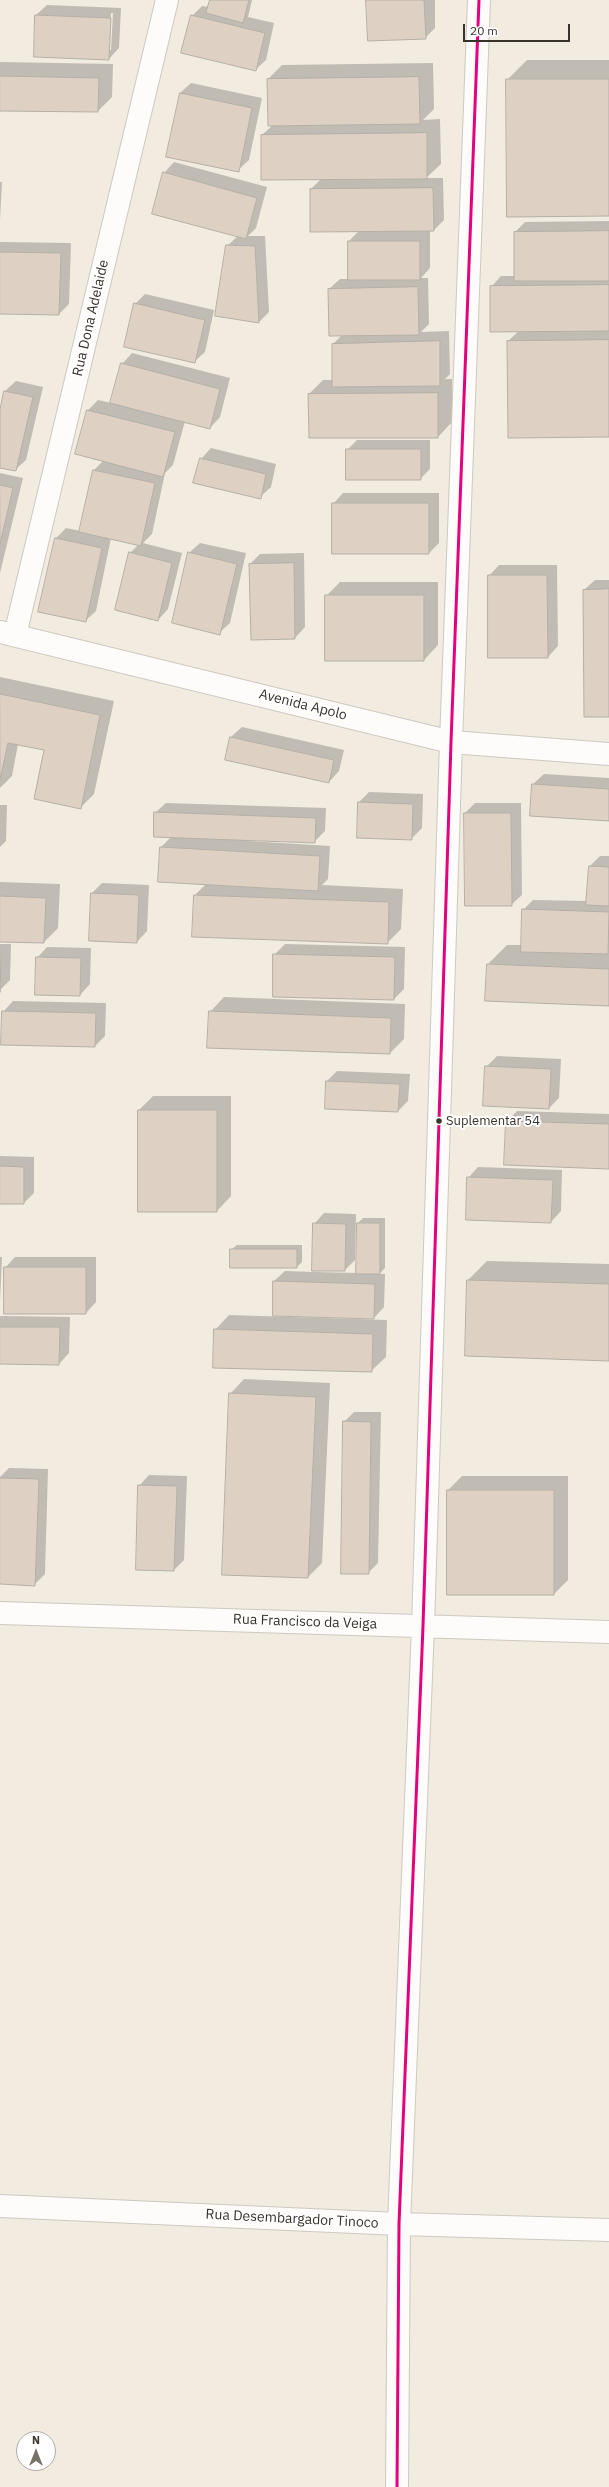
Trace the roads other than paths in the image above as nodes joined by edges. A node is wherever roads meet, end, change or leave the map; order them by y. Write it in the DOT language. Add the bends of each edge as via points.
graph roads {
  1 [pos="167,0"];
  2 [pos="479,0"];
  3 [pos="8,634"];
  4 [pos="451,742"];
  5 [pos="609,754"];
  6 [pos="0,1613"];
  7 [pos="423,1626"];
  8 [pos="609,1632"];
  9 [pos="0,2206"];
  10 [pos="399,2224"];
  11 [pos="609,2230"];
  12 [pos="397,2487"];
  1 -- 3 [label="street, Rua Dona Adelaide"];
  2 -- 4 [label="street"];
  3 -- 4 [label="street, Avenida Apolo"];
  4 -- 5 [label="street, Avenida Apolo"];
  4 -- 7 [label="street"];
  6 -- 7 [label="street, Rua Francisco da Veiga"];
  7 -- 8 [label="street, Rua Francisco da Veiga"];
  7 -- 10 [label="street"];
  9 -- 10 [label="street, Rua Desembargador Tinoco"];
  10 -- 11 [label="street, Rua Desembargador Tinoco"];
  10 -- 12 [label="street"];
}
